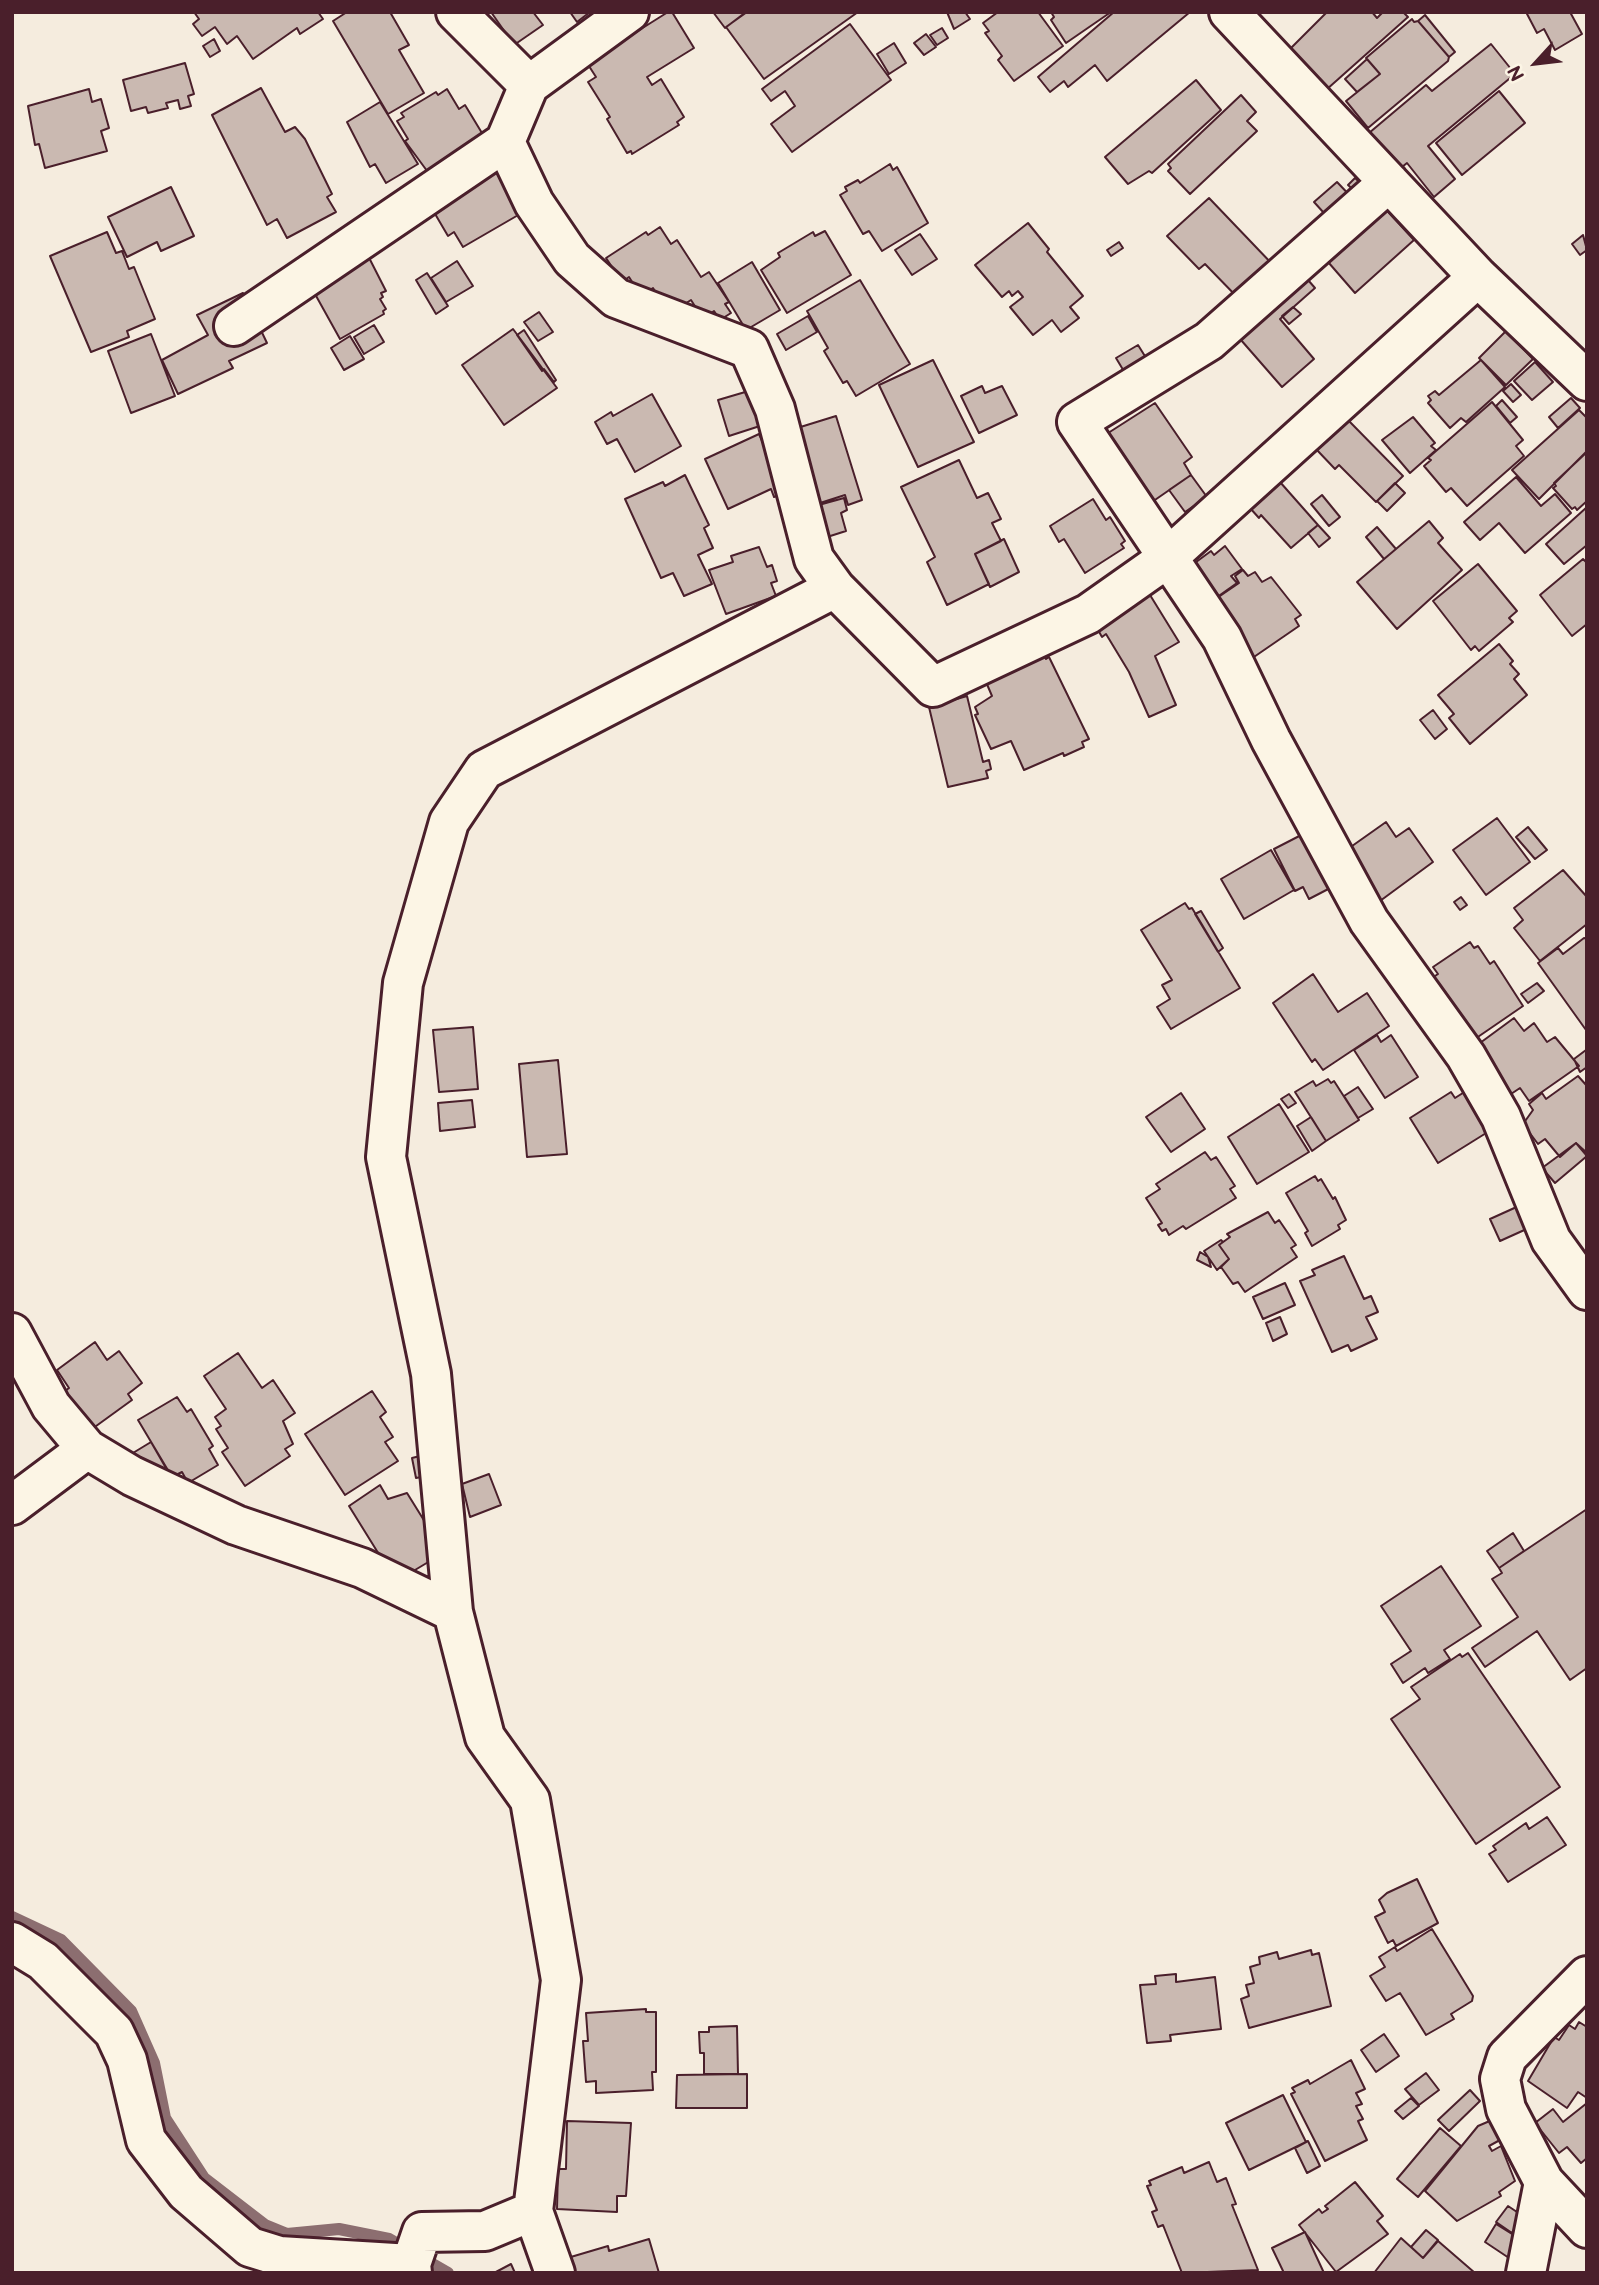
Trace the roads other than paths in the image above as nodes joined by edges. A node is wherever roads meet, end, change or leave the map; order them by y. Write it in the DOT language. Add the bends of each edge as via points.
graph roads {
  1 [pos="456,12"];
  2 [pos="629,12"];
  3 [pos="1229,12"];
  4 [pos="529,85"];
  5 [pos="505,142"];
  6 [pos="1389,182"];
  7 [pos="1478,277"];
  8 [pos="234,326"];
  9 [pos="1587,381"];
  10 [pos="1166,559"];
  11 [pos="835,588"];
  12 [pos="1587,1290"];
  13 [pos="12,1333"];
  14 [pos="87,1450"];
  15 [pos="12,1505"];
  16 [pos="453,1612"];
  17 [pos="12,1942"];
  18 [pos="1587,1976"];
  19 [pos="1544,2182"];
  20 [pos="533,2211"];
  21 [pos="1587,2228"];
  22 [pos="414,2260"];
  23 [pos="555,2273"];
  24 [pos="1526,2273"];
  1 -- 4 [label="street"];
  2 -- 4 [label="street"];
  3 -- 6 [label="street"];
  4 -- 5 [label="street"];
  5 -- 8 [label="street"];
  5 -- 11 [label="street" via="534,203 572,259 616,298 749,349 775,410 814,559"];
  6 -- 7 [label="street"];
  6 -- 10 [label="street" via="1209,341 1077,422"];
  7 -- 9 [label="street"];
  7 -- 10 [label="street"];
  10 -- 11 [label="street" via="1088,614 933,687"];
  10 -- 12 [label="street" via="1222,638 1271,740 1369,921 1466,1056 1501,1117 1551,1240"];
  11 -- 16 [label="street" via="484,770 449,822 402,984 386,1157 431,1374"];
  13 -- 14 [label="street" via="51,1406"];
  14 -- 15 [label="street"];
  14 -- 16 [label="street" via="236,1525 362,1568"];
  16 -- 20 [label="street" via="485,1737 530,1800 561,1980"];
  17 -- 22 [label="street" via="43,1961 114,2032 127,2060 146,2140 186,2192 250,2248 279,2256"];
  18 -- 19 [label="street" via="1507,2057 1500,2079 1506,2109"];
  19 -- 21 [label="street"];
  19 -- 24 [label="street"];
  20 -- 22 [label="street" via="485,2231 422,2232"];
  20 -- 23 [label="street"];
}
